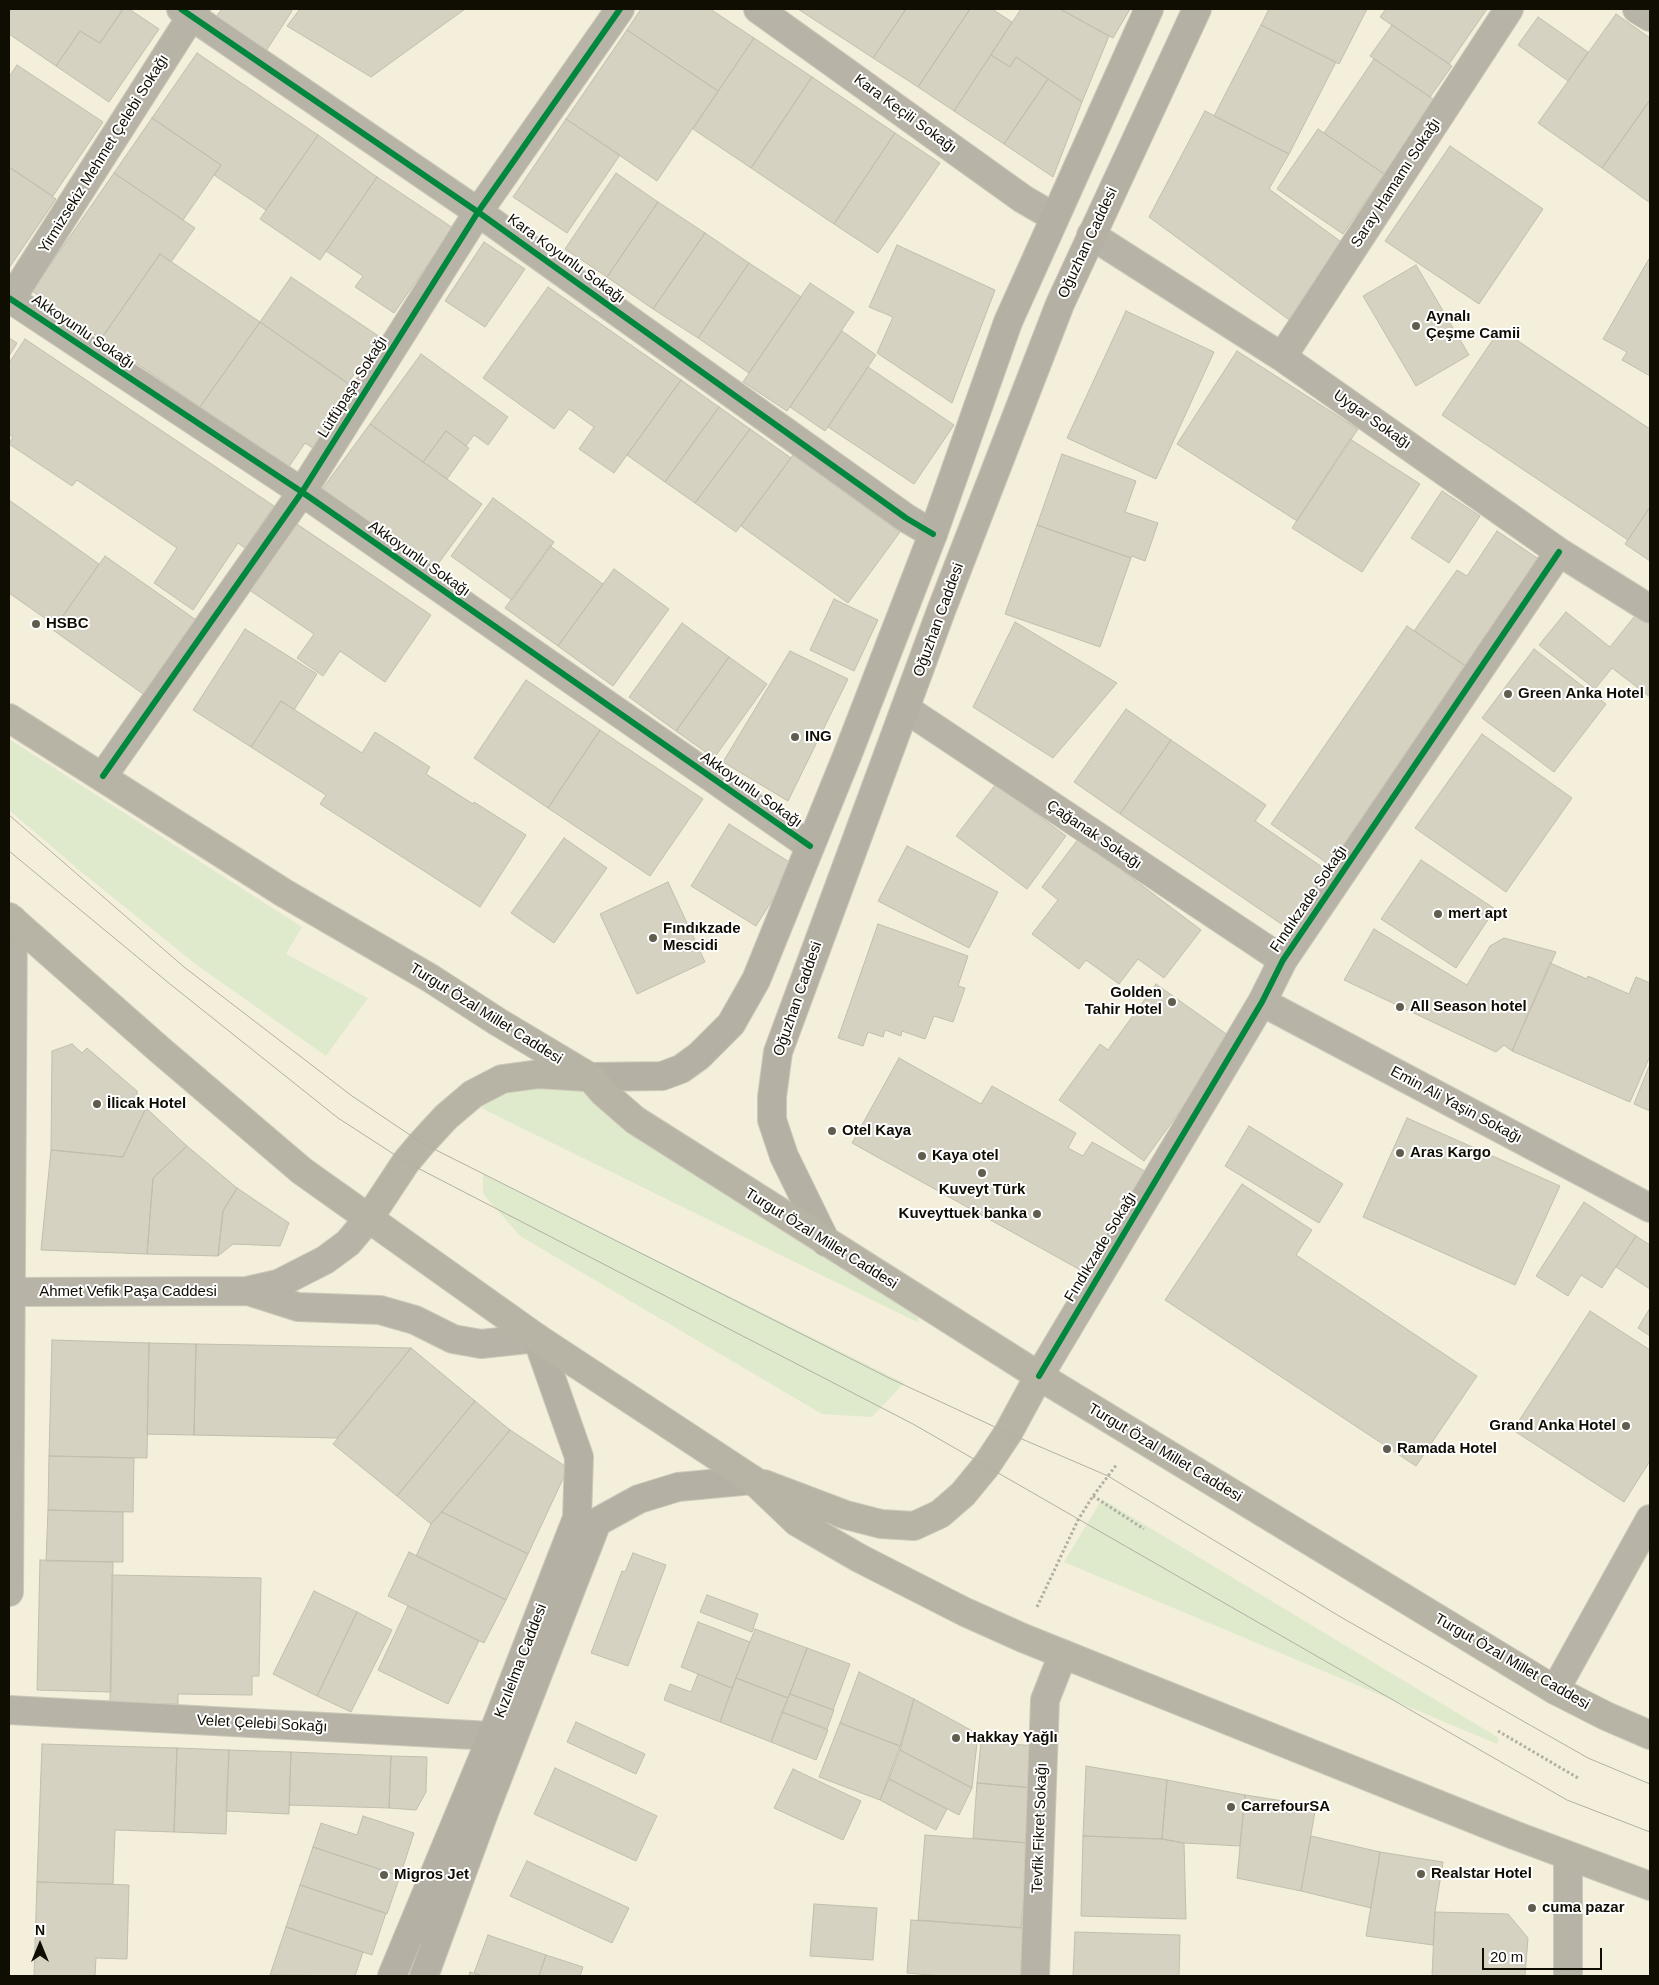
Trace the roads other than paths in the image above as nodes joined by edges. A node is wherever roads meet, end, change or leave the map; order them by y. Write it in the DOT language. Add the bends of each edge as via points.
graph roads {
  1 [pos="620,9"];
  2 [pos="758,9"];
  3 [pos="1149,9"];
  4 [pos="1198,9"];
  5 [pos="1509,9"];
  6 [pos="1637,9"];
  7 [pos="190,11"];
  8 [pos="1650,16"];
  9 [pos="478,212"];
  10 [pos="1054,217"];
  11 [pos="1091,234"];
  12 [pos="10,298"];
  13 [pos="1282,356"];
  14 [pos="302,492"];
  15 [pos="933,534"];
  16 [pos="965,548"];
  17 [pos="1559,552"];
  18 [pos="1650,609"];
  19 [pos="906,709"];
  20 [pos="9,718"];
  21 [pos="103,776"];
  22 [pos="810,846"];
  23 [pos="11,919"];
  24 [pos="1283,960"];
  25 [pos="1262,1002"];
  26 [pos="590,1077"];
  27 [pos="1650,1208"];
  28 [pos="369,1218"];
  29 [pos="826,1242"];
  30 [pos="247,1291"];
  31 [pos="10,1292"];
  32 [pos="537,1338"];
  33 [pos="1039,1376"];
  34 [pos="753,1480"];
  35 [pos="1650,1519"];
  36 [pos="9,1592"];
  37 [pos="1063,1654"];
  38 [pos="1555,1690"];
  39 [pos="9,1710"];
  40 [pos="503,1734"];
  41 [pos="1650,1735"];
  42 [pos="1568,1856"];
  43 [pos="1650,1886"];
  44 [pos="392,1976"];
  45 [pos="424,1976"];
  46 [pos="1035,1976"];
  47 [pos="1568,1976"];
  1 -- 9 [label="street, Lütfüpaşa Sokağı"];
  2 -- 10 [label="street, Kara Keçili Sokağı" via="1023,199"];
  3 -- 10 [label="main road"];
  4 -- 11 [label="main road, Oğuzhan Caddesi"];
  5 -- 13 [label="street, Saray Hamamı Sokağı"];
  6 -- 8 [label="street"];
  7 -- 9 [label="street, Kara Koyunlu Sokağı"];
  7 -- 12 [label="street, Yirmizsekiz Mehmet Çelebi Sokağı"];
  9 -- 14 [label="street, Lütfüpaşa Sokağı"];
  9 -- 15 [label="street, Kara Koyunlu Sokağı" via="906,518"];
  10 -- 11 [label="main road"];
  10 -- 15 [label="main road" via="1008,322"];
  11 -- 13 [label="street, Uygar Sokağı"];
  11 -- 16 [label="main road, Oğuzhan Caddesi" via="1060,304"];
  12 -- 14 [label="street, Akkoyunlu Sokağı"];
  13 -- 17 [label="street, Uygar Sokağı"];
  14 -- 21 [label="street, Lütfüpaşa Sokağı"];
  14 -- 22 [label="street, Akkoyunlu Sokağı"];
  15 -- 16 [label="main road"];
  15 -- 22 [label="main road"];
  16 -- 19 [label="main road, Oğuzhan Caddesi"];
  17 -- 18 [label="street, Uygar Sokağı"];
  17 -- 24 [label="street, Fındıkzade Sokağı"];
  19 -- 24 [label="street, Çağanak Sokağı"];
  19 -- 29 [label="main road, Oğuzhan Caddesi" via="778,1052 772,1120 784,1156"];
  20 -- 21 [label="main road, Turgut Özal Millet Caddesi"];
  21 -- 26 [label="main road, Turgut Özal Millet Caddesi" via="284,893"];
  22 -- 26 [label="main road" via="756,980 731,1024 681,1069 662,1076"];
  23 -- 28 [label="main road" via="269,1144"];
  23 -- 31 [label="street"];
  24 -- 25 [label="street, Fındıkzade Sokağı"];
  25 -- 27 [label="street, Emin Ali Yaşin Sokağı"];
  25 -- 33 [label="street, Fındıkzade Sokağı"];
  26 -- 28 [label="main road" via="539,1074 502,1079 473,1094 446,1117 406,1162"];
  26 -- 29 [label="main road, Turgut Özal Millet Caddesi" via="635,1120"];
  28 -- 30 [label="street" via="348,1243 325,1260 278,1284"];
  28 -- 32 [label="main road"];
  29 -- 33 [label="main road, Turgut Özal Millet Caddesi"];
  30 -- 31 [label="street, Ahmet Vefik Paşa Caddesi"];
  30 -- 32 [label="street" via="298,1307 380,1310 415,1320 453,1339 481,1344"];
  31 -- 36 [label="street"];
  32 -- 34 [label="main road"];
  32 -- 40 [label="main road, Kızılelma Caddesi" via="579,1457 577,1518"];
  33 -- 34 [label="main road" via="1008,1433 963,1494 940,1514 914,1526 880,1524 846,1515"];
  33 -- 38 [label="main road, Turgut Özal Millet Caddesi"];
  34 -- 37 [label="main road" via="797,1522 859,1558 965,1612"];
  34 -- 40 [label="main road, Kızılelma Caddesi" via="678,1487 639,1499 597,1522"];
  35 -- 38 [label="street"];
  37 -- 42 [label="main road"];
  37 -- 46 [label="street, Tevfik Fikret Sokağı" via="1045,1700"];
  38 -- 41 [label="main road, Turgut Özal Millet Caddesi"];
  39 -- 40 [label="street, Velet Çelebi Sokağı"];
  40 -- 44 [label="main road, Kızılelma Caddesi"];
  40 -- 45 [label="main road, Kızılelma Caddesi"];
  42 -- 43 [label="main road"];
  42 -- 47 [label="street"];
}
